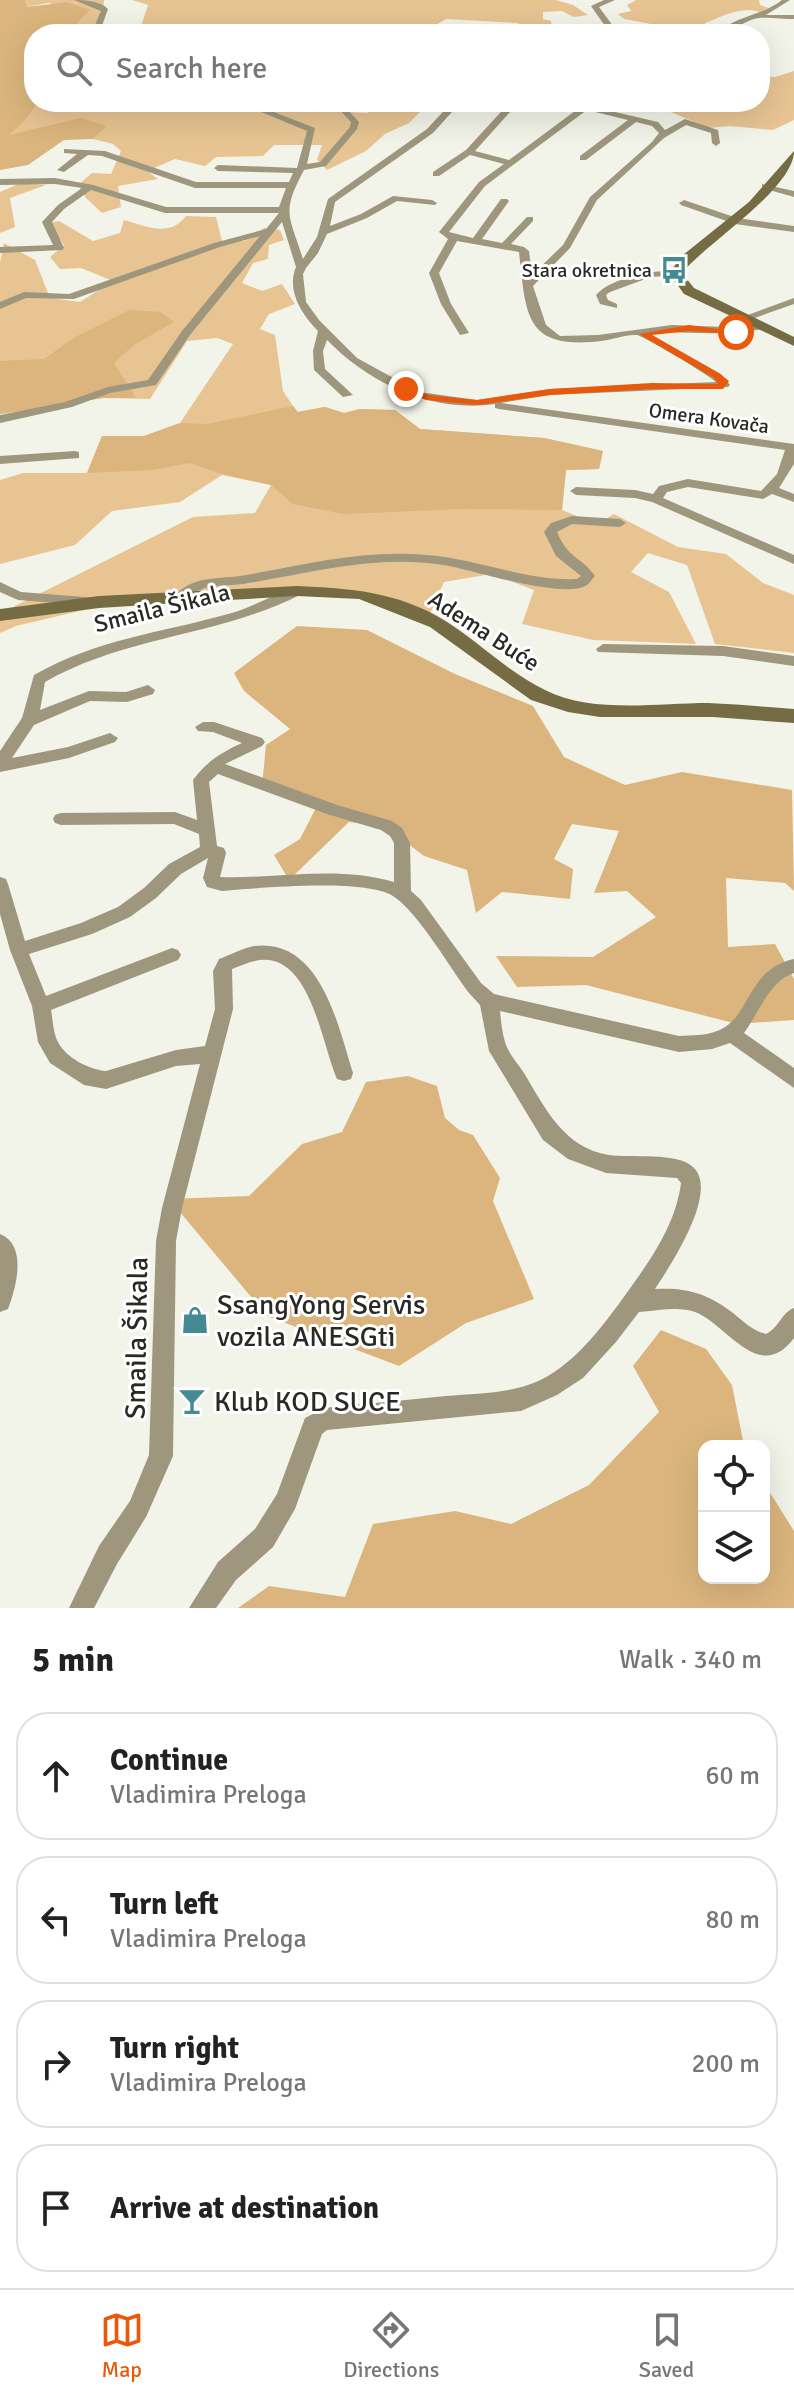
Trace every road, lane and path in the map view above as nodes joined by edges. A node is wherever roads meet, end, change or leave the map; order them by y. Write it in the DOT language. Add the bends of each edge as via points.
graph roads {
  1 [pos="78,0"];
  2 [pos="611,0"];
  3 [pos="786,0"];
  4 [pos="96,2"];
  5 [pos="754,16"];
  6 [pos="794,17"];
  7 [pos="99,24"];
  8 [pos="608,24"];
  9 [pos="739,24"];
  10 [pos="266,112"];
  11 [pos="346,112"];
  12 [pos="448,112"];
  13 [pos="506,112"];
  14 [pos="580,112"];
  15 [pos="603,112"];
  16 [pos="634,120"];
  17 [pos="662,136"];
  18 [pos="716,143"];
  19 [pos="67,151"];
  20 [pos="86,152"];
  21 [pos="469,152"];
  22 [pos="794,154"];
  23 [pos="583,158"];
  24 [pos="512,163"];
  25 [pos="218,168"];
  26 [pos="61,170"];
  27 [pos="301,170"];
  28 [pos="436,174"];
  29 [pos="0,182"];
  30 [pos="292,185"];
  31 [pos="765,186"];
  32 [pos="90,187"];
  33 [pos="794,194"];
  34 [pos="504,201"];
  35 [pos="432,203"];
  36 [pos="684,203"];
  37 [pos="284,211"];
  38 [pos="530,219"];
  39 [pos="735,221"];
  40 [pos="794,229"];
  41 [pos="269,231"];
  42 [pos="324,232"];
  43 [pos="454,238"];
  44 [pos="476,241"];
  45 [pos="505,245"];
  46 [pos="0,250"];
  47 [pos="301,267"];
  48 [pos="675,273"];
  49 [pos="528,285"];
  50 [pos="794,301"];
  51 [pos="0,306"];
  52 [pos="613,306"];
  53 [pos="742,319"];
  54 [pos="758,327"];
  55 [pos="324,330"];
  56 [pos="464,333"];
  57 [pos="643,334"];
  58 [pos="794,342"];
  59 [pos="347,395"];
  60 [pos="477,403"];
  61 [pos="0,419"];
  62 [pos="793,448"];
  63 [pos="75,455"];
  64 [pos="0,460"];
  65 [pos="772,490"];
  66 [pos="576,491"];
  67 [pos="794,498"];
  68 [pos="656,499"];
  69 [pos="620,523"];
  70 [pos="794,560"];
  71 [pos="0,586"];
  72 [pos="297,591"];
  73 [pos="180,598"];
  74 [pos="99,602"];
  75 [pos="0,615"];
  76 [pos="603,649"];
  77 [pos="794,661"];
  78 [pos="148,690"];
  79 [pos="794,716"];
  80 [pos="26,722"];
  81 [pos="203,727"];
  82 [pos="110,738"];
  83 [pos="0,763"];
  84 [pos="215,768"];
  85 [pos="61,819"];
  86 [pos="206,830"];
  87 [pos="209,850"];
  88 [pos="0,884"];
  89 [pos="403,894"];
  90 [pos="19,950"];
  91 [pos="172,955"];
  92 [pos="794,966"];
  93 [pos="489,1001"];
  94 [pos="41,1006"];
  95 [pos="731,1034"];
  96 [pos="212,1054"];
  97 [pos="344,1073"];
  98 [pos="794,1079"];
  99 [pos="0,1244"];
  100 [pos="0,1301"];
  101 [pos="635,1302"];
  102 [pos="794,1319"];
  103 [pos="81,1608"];
  104 [pos="201,1608"];
  1 -- 4 [label="street"];
  2 -- 8 [label="street" via="595,6"];
  3 -- 5 [label="street"];
  4 -- 7 [label="street" via="105,11"];
  5 -- 6 [label="street"];
  5 -- 9 [label="street"];
  10 -- 27 [label="street" via="312,130"];
  11 -- 27 [label="street" via="354,127 323,164"];
  12 -- 42 [label="street" via="430,131 331,201"];
  13 -- 21 [label="street"];
  14 -- 24 [label="street"];
  15 -- 16 [label="street"];
  16 -- 17 [label="street" via="661,128"];
  16 -- 23 [label="street"];
  17 -- 18 [label="street" via="685,122 715,132"];
  17 -- 49 [label="street" via="593,199 567,246"];
  19 -- 20 [label="street"];
  20 -- 26 [label="street"];
  20 -- 30 [label="street" via="128,160 195,185"];
  21 -- 24 [label="street"];
  21 -- 28 [label="street"];
  22 -- 31 [label="street"];
  24 -- 43 [label="street" via="478,188 445,231"];
  25 -- 27 [label="street"];
  27 -- 30 [label="street"];
  29 -- 32 [label="street" via="55,181"];
  30 -- 37 [label="street"];
  31 -- 33 [label="street"];
  31 -- 39 [label="street"];
  32 -- 37 [label="street" via="165,210"];
  32 -- 46 [label="street" via="47,222 59,248"];
  34 -- 44 [label="street"];
  35 -- 42 [label="street" via="396,198"];
  36 -- 39 [label="street"];
  37 -- 41 [label="street"];
  37 -- 47 [label="street, Omera Kovača"];
  38 -- 45 [label="street"];
  39 -- 40 [label="street"];
  39 -- 48 [label="street"];
  41 -- 51 [label="street" via="70,297 24,295"];
  41 -- 61 [label="street" via="152,383"];
  42 -- 47 [label="street"];
  43 -- 44 [label="street"];
  43 -- 56 [label="street" via="434,273"];
  44 -- 45 [label="street"];
  45 -- 49 [label="street" via="524,251"];
  47 -- 55 [label="street, Omera Kovača" via="301,302"];
  48 -- 52 [label="street" via="650,274 606,290 601,295 604,302"];
  48 -- 53 [label="street" via="689,291"];
  49 -- 57 [label="street" via="534,311 550,336"];
  50 -- 53 [label="street"];
  53 -- 54 [label="street"];
  54 -- 57 [label="street" via="736,332 670,328"];
  54 -- 58 [label="street"];
  55 -- 59 [label="street" via="320,370"];
  55 -- 60 [label="street, Omera Kovača" via="353,360 416,395"];
  57 -- 60 [label="street" via="724,385 550,392"];
  60 -- 62 [label="street, Omera Kovača"];
  62 -- 65 [label="street" via="790,463"];
  63 -- 64 [label="street"];
  65 -- 67 [label="street"];
  65 -- 68 [label="street" via="748,495 688,483 663,489"];
  66 -- 68 [label="street"];
  68 -- 70 [label="street"];
  69 -- 73 [label="street" via="567,520 550,532 563,556 582,566 588,576 581,583 417,559 294,567 196,585"];
  71 -- 74 [label="street, Adema Buće" via="18,596"];
  72 -- 73 [label="street, Adema Buće"];
  72 -- 79 [label="street, Adema Buće" via="360,594 397,606 436,623 538,695 568,705"];
  72 -- 80 [label="street, Smaila Šikala" via="219,622 98,650 50,672 35,687"];
  73 -- 74 [label="street, Adema Buće"];
  74 -- 75 [label="street, Adema Buće"];
  76 -- 77 [label="street" via="723,651"];
  78 -- 80 [label="street" via="127,697 89,696"];
  80 -- 83 [label="street, Smaila Šikala"];
  81 -- 84 [label="street" via="257,742 220,760"];
  82 -- 83 [label="street" via="69,752"];
  84 -- 86 [label="street" via="201,780"];
  84 -- 89 [label="street" via="386,825 402,843"];
  85 -- 86 [label="street" via="175,818"];
  86 -- 87 [label="street"];
  87 -- 89 [label="street" via="218,853 213,882 344,882 390,887"];
  87 -- 90 [label="street" via="175,869 124,912"];
  88 -- 90 [label="street"];
  89 -- 93 [label="street"];
  90 -- 94 [label="street"];
  91 -- 94 [label="street"];
  92 -- 95 [label="street" via="782,968"];
  93 -- 95 [label="street" via="679,1044"];
  93 -- 101 [label="street" via="496,1045 550,1134 575,1152 606,1164 680,1169 689,1175 692,1185 679,1230"];
  94 -- 96 [label="street" via="47,1042 57,1057 91,1079 106,1080 176,1058"];
  95 -- 98 [label="street"];
  96 -- 97 [label="street, Smaila Šikala" via="224,1009 225,964 265,952 290,960 309,977"];
  96 -- 103 [label="street, Smaila Šikala" via="166,1241 161,1456 138,1509"];
  99 -- 100 [label="street" via="7,1256 7,1283"];
  101 -- 102 [label="street" via="685,1299 706,1306 765,1345 775,1343"];
  101 -- 104 [label="street" via="575,1370 521,1400 324,1419 313,1426 287,1501 264,1538 227,1571"];
}
